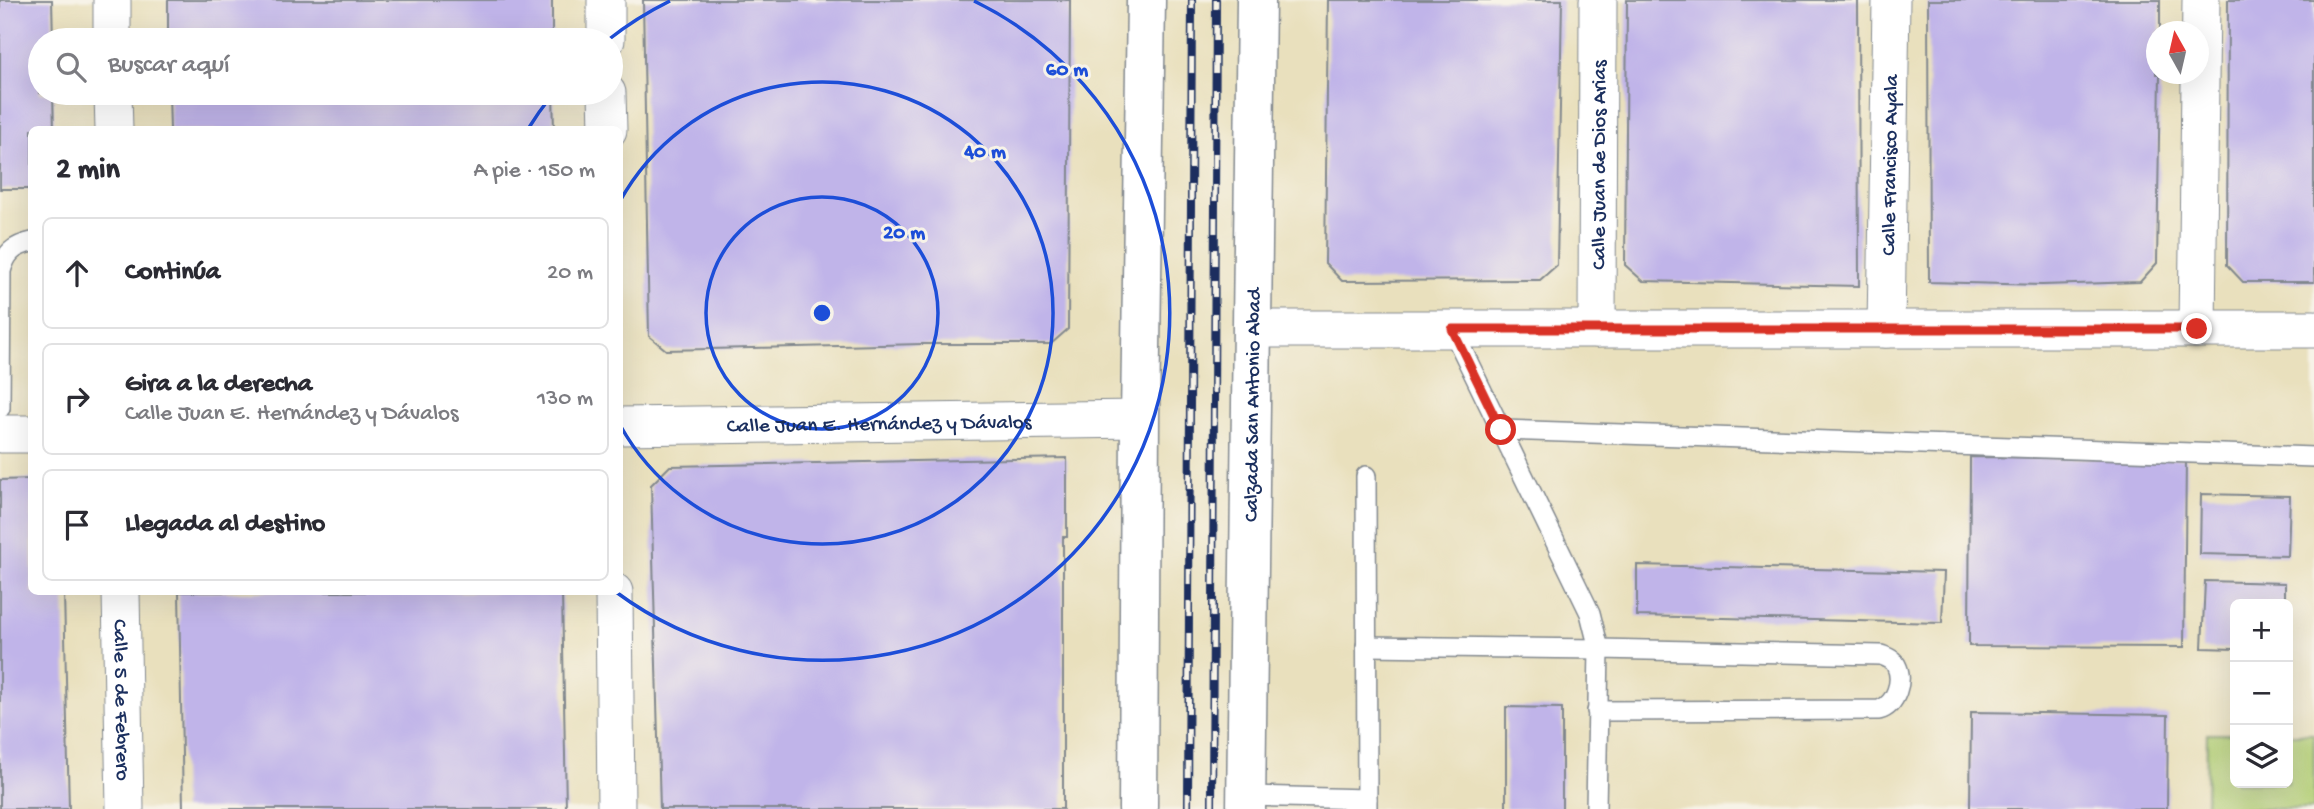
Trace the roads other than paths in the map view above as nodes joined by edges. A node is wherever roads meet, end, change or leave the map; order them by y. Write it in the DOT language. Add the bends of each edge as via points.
graph roads {
  1 [pos="112,0"];
  2 [pos="606,0"];
  3 [pos="1146,0"];
  4 [pos="1256,0"];
  5 [pos="1598,0"];
  6 [pos="1891,0"];
  7 [pos="2201,0"];
  8 [pos="113,28"];
  9 [pos="606,28"];
  10 [pos="113,105"];
  11 [pos="607,105"];
  12 [pos="114,126"];
  13 [pos="608,126"];
  14 [pos="28,244"];
  15 [pos="1252,329"];
  16 [pos="1452,329"];
  17 [pos="1597,329"];
  18 [pos="1886,329"];
  19 [pos="2197,329"];
  20 [pos="2314,329"];
  21 [pos="0,408"];
  22 [pos="1140,419"];
  23 [pos="623,426"];
  24 [pos="1501,430"];
  25 [pos="0,434"];
  26 [pos="28,434"];
  27 [pos="2314,457"];
  28 [pos="1366,476"];
  29 [pos="121,595"];
  30 [pos="614,595"];
  31 [pos="1366,646"];
  32 [pos="1599,649"];
  33 [pos="1597,711"];
  34 [pos="1247,803"];
  35 [pos="1367,804"];
  36 [pos="125,809"];
  37 [pos="616,809"];
  38 [pos="1138,809"];
  39 [pos="1596,809"];
  1 -- 8 [label="street"];
  2 -- 9 [label="street"];
  3 -- 22 [label="highway"];
  4 -- 15 [label="highway, Calzada San Antonio Abad"];
  5 -- 17 [label="street, Calle Juan de Dios Arias"];
  6 -- 18 [label="street, Calle Francisco Ayala"];
  7 -- 19 [label="street"];
  10 -- 12 [label="street"];
  11 -- 13 [label="street"];
  14 -- 21 [label="lane" via="10,251 1,271"];
  15 -- 16 [label="street"];
  15 -- 34 [label="highway, Calzada San Antonio Abad"];
  16 -- 17 [label="street"];
  16 -- 24 [label="lane"];
  17 -- 18 [label="street"];
  18 -- 19 [label="street"];
  19 -- 20 [label="street"];
  22 -- 23 [label="street, Calle Juan E. Hernández y Dávalos"];
  22 -- 38 [label="highway"];
  24 -- 27 [label="lane"];
  24 -- 32 [label="lane" via="1590,613"];
  25 -- 26 [label="street"];
  28 -- 31 [label="lane"];
  29 -- 36 [label="street, Calle 5 de Febrero"];
  30 -- 37 [label="street"];
  31 -- 32 [label="lane"];
  31 -- 35 [label="lane"];
  32 -- 33 [label="lane"];
  32 -- 33 [label="lane" via="1881,655 1896,665 1897,674 1893,702 1879,710"];
  33 -- 39 [label="lane"];
  34 -- 35 [label="lane"];
}
